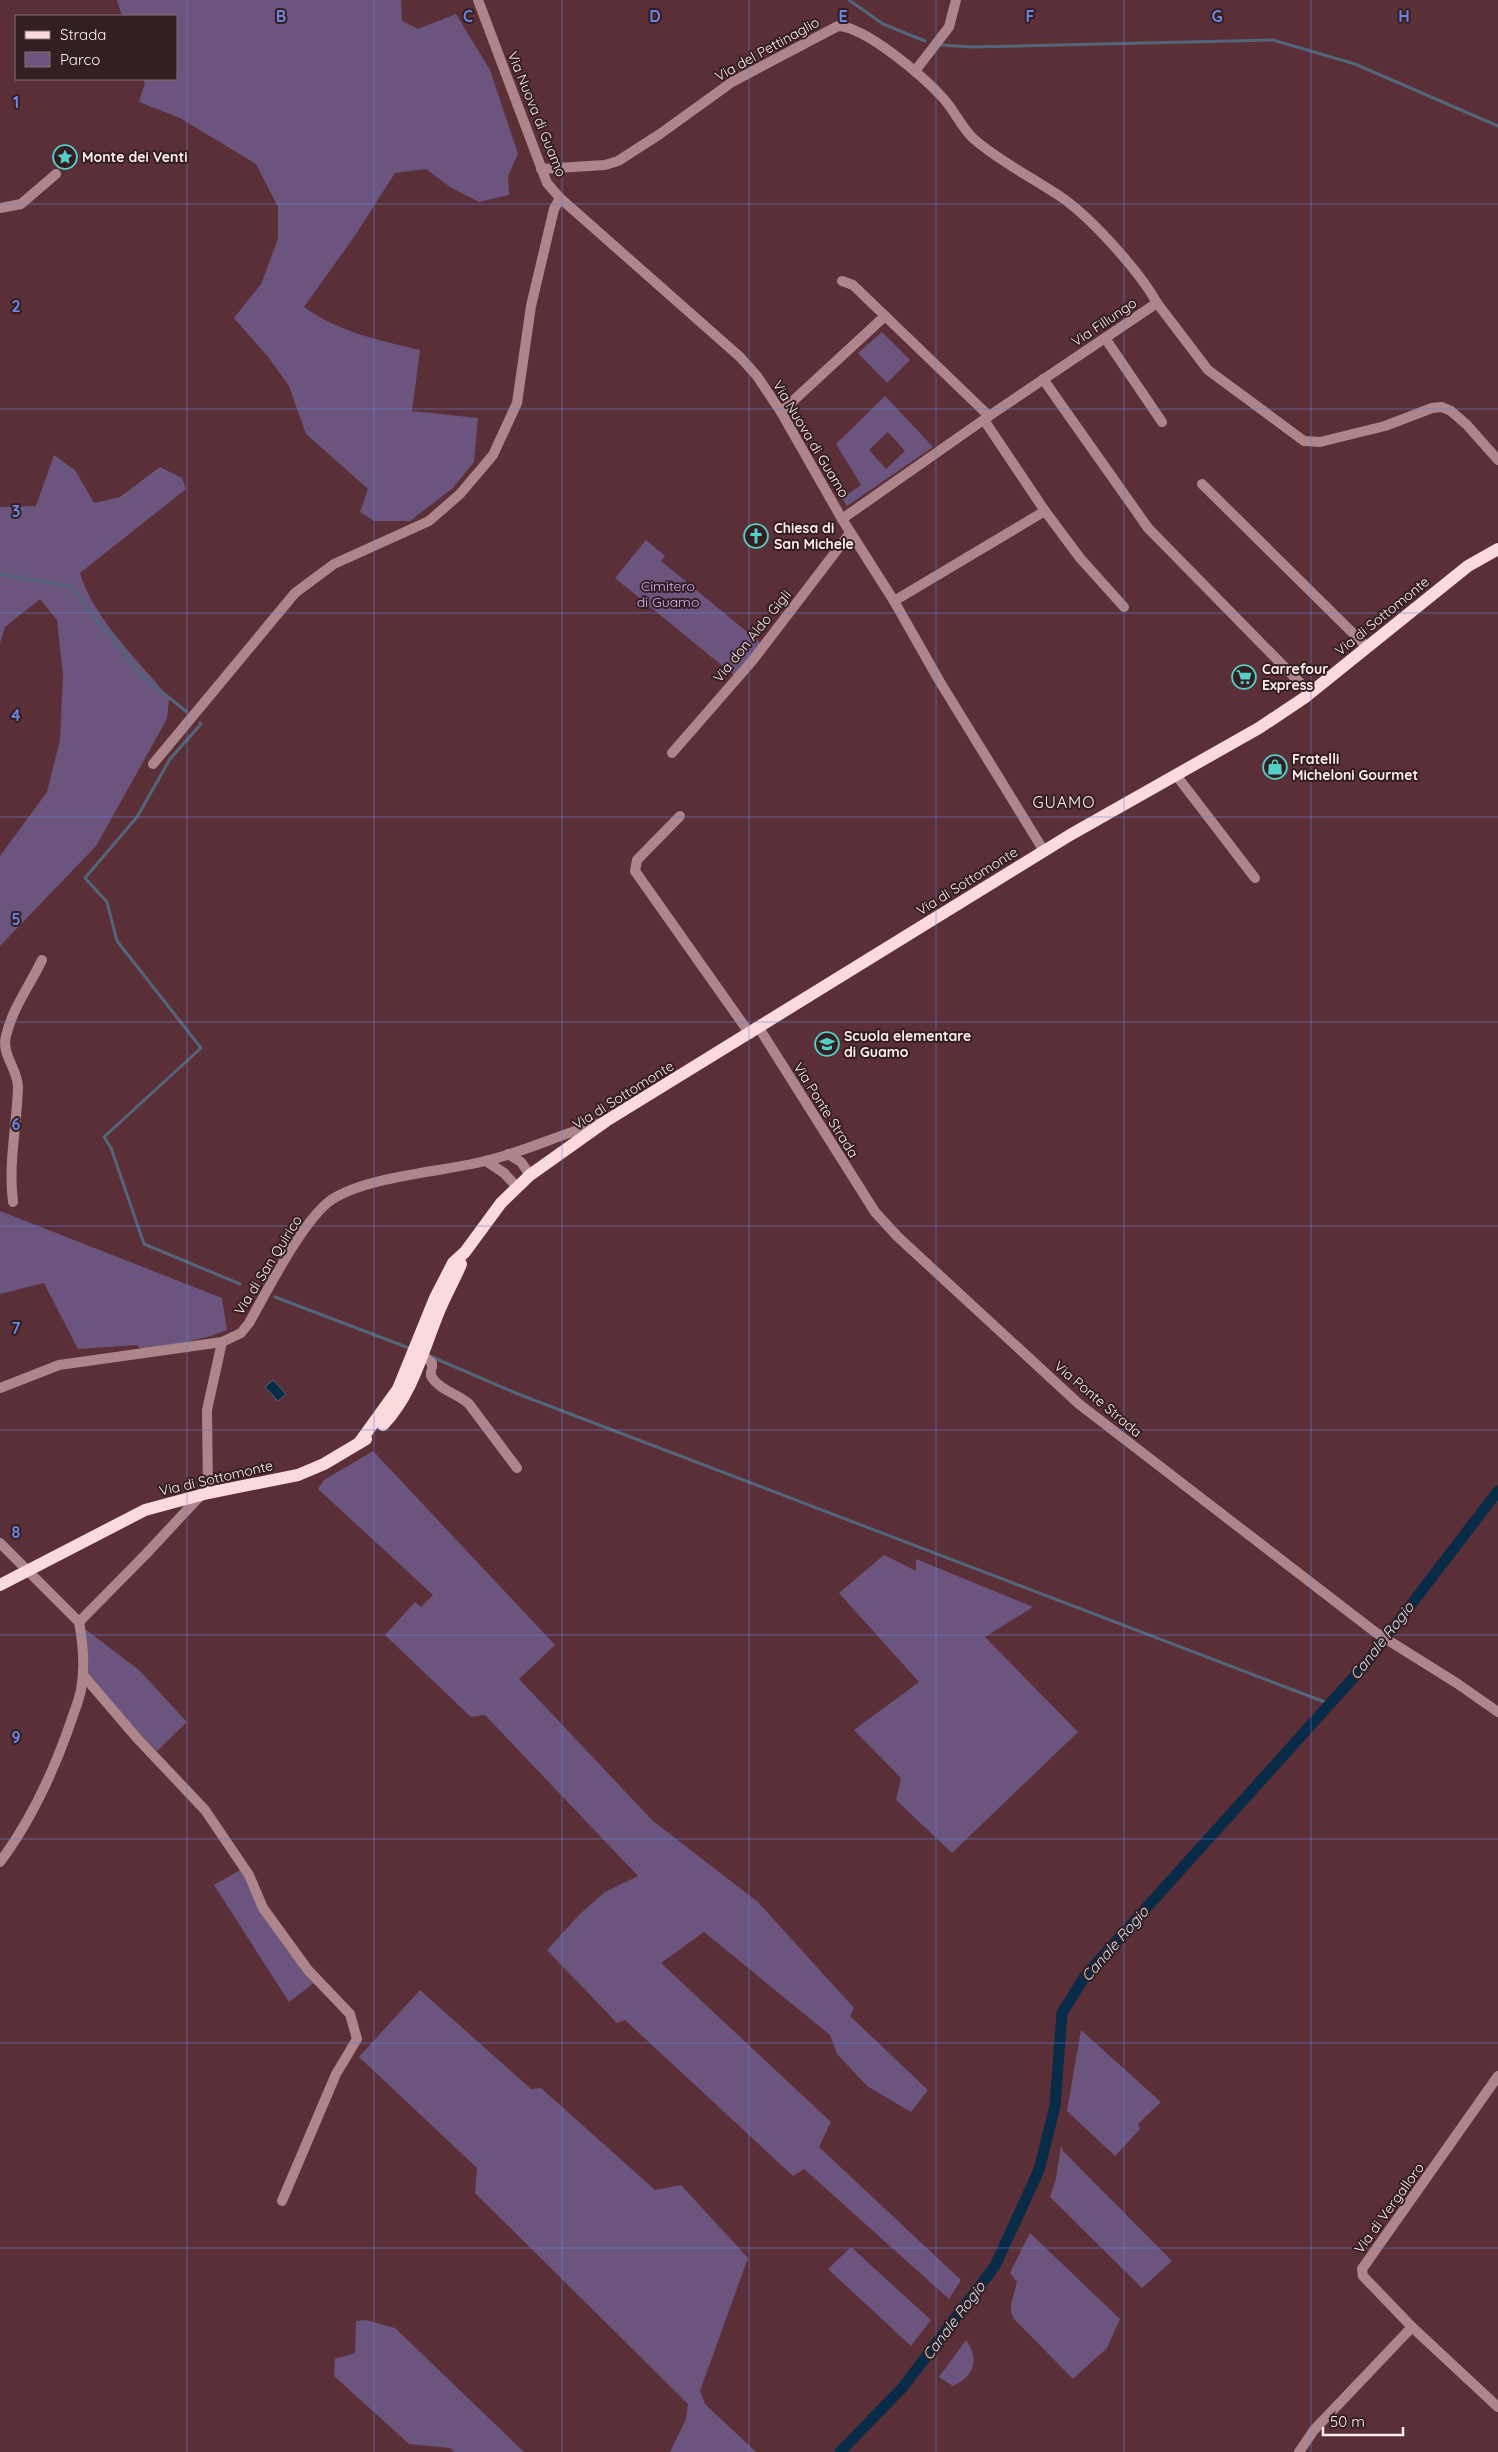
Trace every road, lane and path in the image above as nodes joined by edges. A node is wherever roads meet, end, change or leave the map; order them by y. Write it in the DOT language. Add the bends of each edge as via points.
graph roads {
  1 [pos="478,0"];
  2 [pos="956,0"];
  3 [pos="915,71"];
  4 [pos="541,169"];
  5 [pos="56,174"];
  6 [pos="560,198"];
  7 [pos="0,208"];
  8 [pos="842,281"];
  9 [pos="1157,303"];
  10 [pos="885,316"];
  11 [pos="1104,338"];
  12 [pos="1043,379"];
  13 [pos="781,412"];
  14 [pos="986,418"];
  15 [pos="1162,422"];
  16 [pos="1498,460"];
  17 [pos="1202,484"];
  18 [pos="1045,511"];
  19 [pos="842,519"];
  20 [pos="850,533"];
  21 [pos="1498,549"];
  22 [pos="894,601"];
  23 [pos="1124,607"];
  24 [pos="1367,647"];
  25 [pos="1310,693"];
  26 [pos="672,753"];
  27 [pos="153,764"];
  28 [pos="1176,775"];
  29 [pos="680,816"];
  30 [pos="1044,851"];
  31 [pos="1254,878"];
  32 [pos="42,960"];
  33 [pos="754,1031"];
  34 [pos="604,1122"];
  35 [pos="508,1154"];
  36 [pos="486,1161"];
  37 [pos="530,1175"];
  38 [pos="517,1187"];
  39 [pos="13,1202"];
  40 [pos="465,1252"];
  41 [pos="222,1342"];
  42 [pos="423,1355"];
  43 [pos="0,1388"];
  44 [pos="359,1443"];
  45 [pos="517,1468"];
  46 [pos="204,1494"];
  47 [pos="0,1544"];
  48 [pos="26,1571"];
  49 [pos="0,1585"];
  50 [pos="79,1622"];
  51 [pos="83,1675"];
  52 [pos="1498,1712"];
  53 [pos="0,1862"];
  54 [pos="1498,2076"];
  55 [pos="282,2201"];
  56 [pos="1412,2328"];
  57 [pos="1498,2407"];
  58 [pos="1299,2452"];
  1 -- 4 [label="street, Via Nuova di Guamo"];
  2 -- 3 [label="street" via="949,27"];
  3 -- 4 [label="street, Via del Pettinaglio" via="859,31 838,26 732,82 618,161 605,165"];
  3 -- 9 [label="street, Via del Pettinaglio" via="943,98 974,140 1089,220 1149,288"];
  4 -- 6 [label="street, Via Nuova di Guamo" via="547,183"];
  5 -- 7 [label="street" via="21,204"];
  6 -- 13 [label="street, Via Nuova di Guamo" via="740,357"];
  6 -- 27 [label="street" via="554,209 531,306 517,402 493,455 460,494 429,521 334,564 295,593"];
  8 -- 10 [label="street" via="853,285"];
  9 -- 11 [label="street, Via Fillungo"];
  9 -- 16 [label="street, Via Fillungo" via="1208,370 1304,440 1320,442 1385,426 1442,407 1467,425"];
  10 -- 13 [label="street"];
  10 -- 14 [label="street"];
  11 -- 12 [label="street, Via Fillungo"];
  11 -- 15 [label="street"];
  12 -- 14 [label="street, Via Fillungo"];
  12 -- 25 [label="street" via="1148,528"];
  13 -- 19 [label="street, Via Nuova di Guamo"];
  14 -- 18 [label="street"];
  14 -- 19 [label="street, Via Fillungo"];
  17 -- 24 [label="street"];
  18 -- 22 [label="street"];
  18 -- 23 [label="street" via="1080,558"];
  19 -- 20 [label="street, Via Nuova di Guamo"];
  20 -- 22 [label="street, Via Nuova di Guamo"];
  20 -- 26 [label="street, Via don Aldo Gigli" via="753,660"];
  21 -- 24 [label="main road, Via di Sottomonte" via="1468,566"];
  22 -- 30 [label="street, Via Nuova di Guamo"];
  24 -- 25 [label="main road, Via di Sottomonte"];
  25 -- 28 [label="main road, Via di Sottomonte" via="1260,728"];
  28 -- 30 [label="main road, Via di Sottomonte"];
  28 -- 31 [label="street"];
  29 -- 33 [label="street, Via Ponte Strada" via="637,860 635,872"];
  30 -- 33 [label="main road, Via di Sottomonte"];
  32 -- 39 [label="street" via="18,1005 4,1050 18,1085 12,1153"];
  33 -- 34 [label="main road, Via di Sottomonte"];
  33 -- 52 [label="street, Via Ponte Strada" via="875,1212 1079,1404 1394,1646"];
  34 -- 35 [label="street, Via di San Quirico"];
  34 -- 37 [label="main road, Via di Sottomonte"];
  35 -- 36 [label="street, Via di San Quirico"];
  35 -- 37 [label="street" via="521,1162"];
  36 -- 38 [label="street"];
  36 -- 41 [label="street, Via di San Quirico" via="362,1186 331,1200 318,1212 289,1254 249,1323 241,1333"];
  37 -- 38 [label="main road, Via di Sottomonte"];
  38 -- 40 [label="main road, Via di Sottomonte" via="490,1216"];
  40 -- 42 [label="main road, Via di Sottomonte"];
  40 -- 44 [label="main road, Via di Sottomonte" via="453,1263 439,1290 398,1389"];
  41 -- 43 [label="street, Via di San Quirico" via="59,1366"];
  41 -- 46 [label="street" via="207,1410"];
  42 -- 44 [label="main road, Via di Sottomonte" via="399,1406 377,1431"];
  42 -- 45 [label="street" via="432,1363 431,1376 436,1384 469,1404"];
  44 -- 46 [label="main road, Via di Sottomonte" via="298,1475"];
  46 -- 48 [label="main road, Via di Sottomonte" via="145,1510"];
  46 -- 50 [label="street"];
  47 -- 48 [label="street"];
  48 -- 49 [label="main road, Via di Sottomonte"];
  48 -- 50 [label="street"];
  50 -- 51 [label="street"];
  51 -- 53 [label="street" via="77,1703 53,1769 28,1819"];
  51 -- 55 [label="street" via="136,1737 206,1810 249,1875 262,1908 308,1970 350,2014 357,2039 336,2074"];
  54 -- 56 [label="street, Via di Vergalloro" via="1362,2269 1362,2276"];
  56 -- 57 [label="street, Via di Vergalloro"];
  56 -- 58 [label="street" via="1314,2430"];
}
